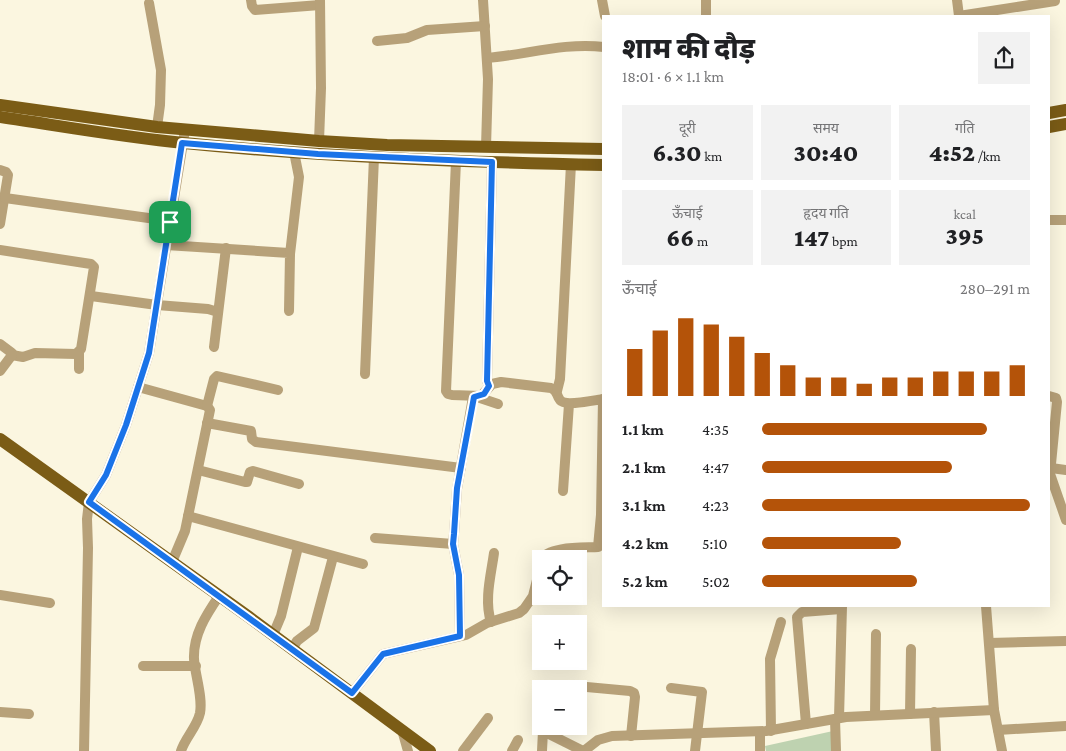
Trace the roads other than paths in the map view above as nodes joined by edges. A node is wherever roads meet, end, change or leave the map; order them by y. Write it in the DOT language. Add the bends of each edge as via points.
graph roads {
  1 [pos="251,0"];
  2 [pos="483,0"];
  3 [pos="602,0"];
  4 [pos="706,0"];
  5 [pos="957,0"];
  6 [pos="1055,1"];
  7 [pos="320,2"];
  8 [pos="149,3"];
  9 [pos="605,15"];
  10 [pos="706,15"];
  11 [pos="959,15"];
  12 [pos="965,15"];
  13 [pos="485,26"];
  14 [pos="378,41"];
  15 [pos="602,47"];
  16 [pos="487,58"];
  17 [pos="1066,110"];
  18 [pos="1050,113"];
  19 [pos="0,116"];
  20 [pos="1066,124"];
  21 [pos="157,127"];
  22 [pos="1050,127"];
  23 [pos="185,130"];
  24 [pos="319,141"];
  25 [pos="182,143"];
  26 [pos="486,146"];
  27 [pos="602,149"];
  28 [pos="294,152"];
  29 [pos="374,157"];
  30 [pos="456,161"];
  31 [pos="492,162"];
  32 [pos="570,164"];
  33 [pos="602,165"];
  34 [pos="0,170"];
  35 [pos="3,203"];
  36 [pos="1050,220"];
  37 [pos="1066,220"];
  38 [pos="170,222"];
  39 [pos="0,224"];
  40 [pos="166,245"];
  41 [pos="226,248"];
  42 [pos="0,250"];
  43 [pos="290,254"];
  44 [pos="90,296"];
  45 [pos="156,305"];
  46 [pos="289,311"];
  47 [pos="218,312"];
  48 [pos="0,344"];
  49 [pos="214,347"];
  50 [pos="79,353"];
  51 [pos="12,355"];
  52 [pos="79,369"];
  53 [pos="0,371"];
  54 [pos="365,374"];
  55 [pos="489,386"];
  56 [pos="138,387"];
  57 [pos="278,390"];
  58 [pos="557,391"];
  59 [pos="475,397"];
  60 [pos="1057,398"];
  61 [pos="602,399"];
  62 [pos="498,404"];
  63 [pos="569,404"];
  64 [pos="207,406"];
  65 [pos="208,423"];
  66 [pos="0,439"];
  67 [pos="461,468"];
  68 [pos="1051,468"];
  69 [pos="198,470"];
  70 [pos="1066,470"];
  71 [pos="299,484"];
  72 [pos="563,491"];
  73 [pos="89,502"];
  74 [pos="602,515"];
  75 [pos="188,516"];
  76 [pos="1066,520"];
  77 [pos="375,538"];
  78 [pos="453,544"];
  79 [pos="298,548"];
  80 [pos="566,550"];
  81 [pos="494,553"];
  82 [pos="333,556"];
  83 [pos="172,562"];
  84 [pos="363,564"];
  85 [pos="0,595"];
  86 [pos="219,596"];
  87 [pos="532,596"];
  88 [pos="50,603"];
  89 [pos="986,607"];
  90 [pos="842,608"];
  91 [pos="491,622"];
  92 [pos="781,622"];
  93 [pos="876,634"];
  94 [pos="273,635"];
  95 [pos="460,636"];
  96 [pos="1066,641"];
  97 [pos="989,642"];
  98 [pos="292,649"];
  99 [pos="911,649"];
  100 [pos="143,666"];
  101 [pos="196,666"];
  102 [pos="587,687"];
  103 [pos="671,688"];
  104 [pos="352,693"];
  105 [pos="994,710"];
  106 [pos="0,712"];
  107 [pos="934,712"];
  108 [pos="29,714"];
  109 [pos="910,714"];
  110 [pos="875,715"];
  111 [pos="488,718"];
  112 [pos="837,718"];
  113 [pos="806,724"];
  114 [pos="1066,726"];
  115 [pos="402,730"];
  116 [pos="771,730"];
  117 [pos="998,730"];
  118 [pos="760,732"];
  119 [pos="696,734"];
  120 [pos="631,736"];
  121 [pos="518,740"];
  122 [pos="84,751"];
  123 [pos="182,751"];
  124 [pos="408,751"];
  125 [pos="430,751"];
  126 [pos="463,751"];
  127 [pos="512,751"];
  128 [pos="542,751"];
  129 [pos="584,751"];
  130 [pos="695,751"];
  131 [pos="760,751"];
  132 [pos="836,751"];
  133 [pos="936,751"];
  134 [pos="1002,751"];
  1 -- 7 [label="street" via="255,10"];
  2 -- 13 [label="street"];
  3 -- 9 [label="street"];
  4 -- 10 [label="street"];
  5 -- 11 [label="street"];
  6 -- 12 [label="street"];
  7 -- 24 [label="street"];
  8 -- 21 [label="street" via="161,70"];
  13 -- 14 [label="street" via="427,30 407,38"];
  13 -- 16 [label="street"];
  15 -- 16 [label="street" via="557,48"];
  16 -- 26 [label="street"];
  17 -- 18 [label="main road"];
  19 -- 21 [label="main road"];
  19 -- 25 [label="main road"];
  20 -- 22 [label="main road"];
  21 -- 23 [label="main road"];
  23 -- 24 [label="main road"];
  23 -- 25 [label="street"];
  24 -- 26 [label="main road"];
  25 -- 28 [label="main road"];
  25 -- 38 [label="street"];
  26 -- 27 [label="main road"];
  28 -- 29 [label="main road"];
  28 -- 43 [label="street" via="299,178"];
  29 -- 30 [label="main road"];
  29 -- 54 [label="street"];
  30 -- 31 [label="main road"];
  30 -- 59 [label="street" via="446,391 452,395"];
  31 -- 32 [label="main road"];
  31 -- 55 [label="street"];
  32 -- 33 [label="main road"];
  32 -- 58 [label="street"];
  34 -- 35 [label="street" via="8,175"];
  35 -- 38 [label="street"];
  35 -- 39 [label="street"];
  36 -- 37 [label="street"];
  38 -- 40 [label="street"];
  40 -- 41 [label="street"];
  40 -- 45 [label="street"];
  41 -- 43 [label="street"];
  41 -- 47 [label="street"];
  42 -- 44 [label="street" via="91,264 94,267"];
  43 -- 46 [label="street"];
  44 -- 45 [label="street"];
  44 -- 50 [label="street"];
  45 -- 47 [label="street"];
  45 -- 56 [label="street" via="149,353"];
  47 -- 49 [label="street"];
  48 -- 51 [label="street"];
  50 -- 51 [label="street"];
  50 -- 52 [label="street"];
  51 -- 53 [label="street"];
  55 -- 58 [label="street" via="501,382"];
  55 -- 59 [label="street" via="484,394"];
  56 -- 64 [label="street"];
  56 -- 73 [label="street" via="106,475"];
  57 -- 64 [label="street" via="217,376"];
  58 -- 63 [label="street" via="562,402"];
  59 -- 62 [label="street"];
  59 -- 67 [label="street"];
  60 -- 68 [label="street"];
  61 -- 63 [label="street"];
  63 -- 72 [label="street"];
  64 -- 65 [label="street" via="210,410"];
  65 -- 67 [label="street" via="251,431 256,442"];
  65 -- 69 [label="street"];
  66 -- 73 [label="main road"];
  67 -- 78 [label="street"];
  68 -- 70 [label="street"];
  68 -- 76 [label="street" via="1052,482"];
  69 -- 71 [label="street" via="244,482 253,471"];
  69 -- 75 [label="street"];
  73 -- 83 [label="main road"];
  73 -- 122 [label="street"];
  74 -- 80 [label="street" via="598,547"];
  75 -- 79 [label="street"];
  75 -- 83 [label="street"];
  77 -- 78 [label="street"];
  78 -- 95 [label="street" via="459,575"];
  79 -- 82 [label="street"];
  79 -- 94 [label="street" via="282,616"];
  81 -- 91 [label="street" via="488,599"];
  82 -- 84 [label="street"];
  82 -- 98 [label="street" via="314,628"];
  83 -- 86 [label="main road"];
  85 -- 88 [label="street"];
  86 -- 94 [label="main road"];
  86 -- 101 [label="street" via="199,630 194,658"];
  87 -- 91 [label="street" via="524,609 514,616"];
  89 -- 97 [label="street"];
  90 -- 112 [label="street"];
  90 -- 113 [label="street" via="802,612 797,617"];
  91 -- 95 [label="street"];
  92 -- 116 [label="street" via="770,659"];
  93 -- 110 [label="street"];
  94 -- 98 [label="main road"];
  95 -- 104 [label="street" via="383,654"];
  96 -- 97 [label="street"];
  97 -- 105 [label="street"];
  98 -- 104 [label="main road"];
  99 -- 109 [label="street"];
  100 -- 101 [label="street"];
  101 -- 123 [label="street" via="200,712"];
  102 -- 120 [label="street" via="634,692"];
  103 -- 119 [label="street" via="702,692"];
  104 -- 115 [label="main road"];
  105 -- 107 [label="street"];
  105 -- 117 [label="street"];
  106 -- 108 [label="street"];
  107 -- 109 [label="street"];
  107 -- 133 [label="street"];
  109 -- 110 [label="street"];
  110 -- 112 [label="street"];
  111 -- 126 [label="street"];
  112 -- 113 [label="street"];
  112 -- 132 [label="street"];
  113 -- 116 [label="street"];
  114 -- 117 [label="street"];
  115 -- 124 [label="street"];
  115 -- 125 [label="main road"];
  116 -- 118 [label="street"];
  117 -- 134 [label="street"];
  118 -- 119 [label="street"];
  118 -- 131 [label="street"];
  119 -- 120 [label="street"];
  119 -- 130 [label="street"];
  120 -- 129 [label="street" via="598,740"];
  121 -- 127 [label="street"];
  128 -- 129 [label="street" via="543,731"];
}
